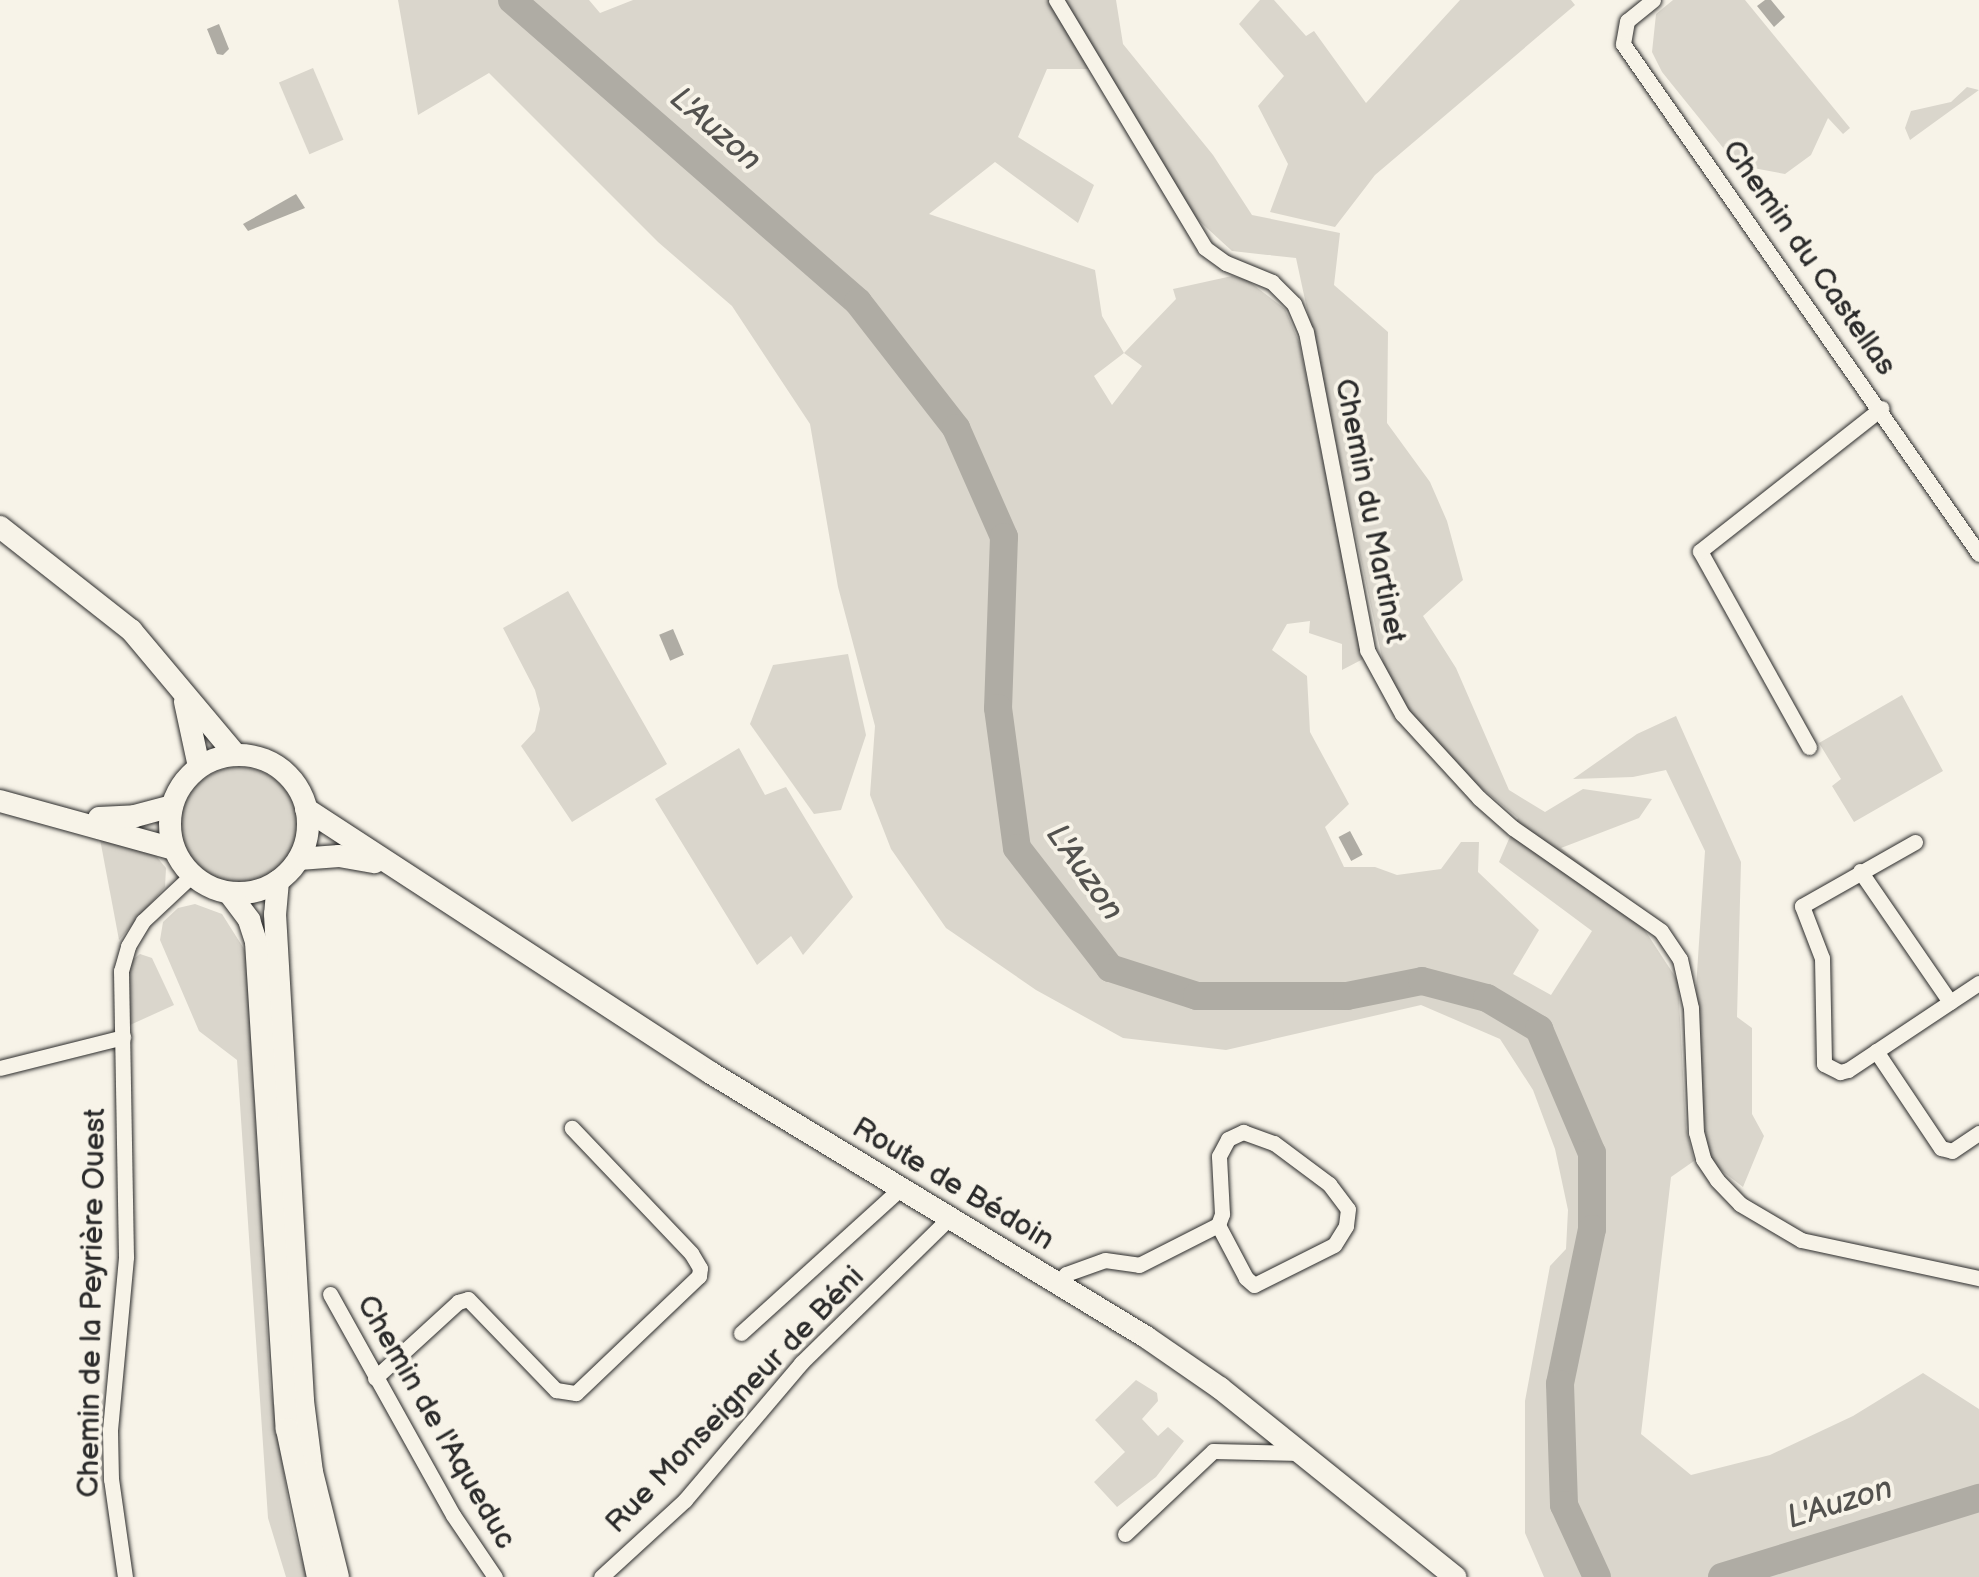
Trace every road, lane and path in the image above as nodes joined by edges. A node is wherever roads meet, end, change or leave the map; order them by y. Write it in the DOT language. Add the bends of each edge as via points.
graph roads {
  1 [pos="1056,0"];
  2 [pos="1654,0"];
  3 [pos="1882,408"];
  4 [pos="0,527"];
  5 [pos="1979,554"];
  6 [pos="173,676"];
  7 [pos="1809,747"];
  8 [pos="236,755"];
  9 [pos="200,767"];
  10 [pos="0,801"];
  11 [pos="172,806"];
  12 [pos="306,809"];
  13 [pos="56,815"];
  14 [pos="1915,842"];
  15 [pos="174,849"];
  16 [pos="298,859"];
  17 [pos="401,870"];
  18 [pos="1860,871"];
  19 [pos="192,875"];
  20 [pos="278,881"];
  21 [pos="228,893"];
  22 [pos="1979,983"];
  23 [pos="1950,1002"];
  24 [pos="123,1036"];
  25 [pos="1876,1052"];
  26 [pos="0,1068"];
  27 [pos="572,1128"];
  28 [pos="1979,1133"];
  29 [pos="900,1188"];
  30 [pos="950,1217"];
  31 [pos="1218,1226"];
  32 [pos="1092,1266"];
  33 [pos="1979,1278"];
  34 [pos="1058,1283"];
  35 [pos="330,1294"];
  36 [pos="1082,1298"];
  37 [pos="741,1333"];
  38 [pos="375,1378"];
  39 [pos="1300,1452"];
  40 [pos="1125,1534"];
  41 [pos="125,1577"];
  42 [pos="318,1577"];
  43 [pos="338,1577"];
  44 [pos="495,1577"];
  45 [pos="601,1577"];
  46 [pos="1455,1577"];
  1 -- 33 [label="street, Chemin du Martinet" via="1205,248 1272,282 1294,304 1306,332 1368,650 1402,714 1513,828 1661,932 1680,959 1690,1008 1696,1132 1717,1180 1740,1204 1801,1240"];
  2 -- 3 [label="street, Chemin du Castellas" via="1627,20 1622,44"];
  3 -- 5 [label="street, Chemin du Castellas"];
  3 -- 7 [label="street" via="1700,552"];
  4 -- 6 [label="main road" via="131,630"];
  6 -- 8 [label="main road"];
  6 -- 9 [label="main road" via="191,714"];
  8 -- 9 [label="main road"];
  8 -- 12 [label="main road" via="288,775"];
  9 -- 11 [label="main road"];
  10 -- 13 [label="main road"];
  11 -- 13 [label="main road" via="135,816"];
  11 -- 15 [label="main road"];
  12 -- 16 [label="main road" via="307,835"];
  12 -- 17 [label="main road, Route de Bédoin"];
  13 -- 15 [label="main road"];
  14 -- 18 [label="street"];
  15 -- 19 [label="main road"];
  16 -- 17 [label="main road, Route de Bédoin" via="339,856"];
  16 -- 20 [label="main road"];
  17 -- 29 [label="main road, Route de Bédoin" via="590,997"];
  18 -- 23 [label="street"];
  18 -- 25 [label="street" via="1807,900 1802,913 1822,958 1824,1064 1840,1072"];
  19 -- 21 [label="main road"];
  19 -- 24 [label="street, Chemin de la Peyrière Ouest" via="143,921 128,946 120,971"];
  20 -- 21 [label="main road"];
  20 -- 43 [label="main road" via="303,1401 312,1472"];
  21 -- 42 [label="main road" via="256,942 288,1429"];
  22 -- 23 [label="street"];
  23 -- 25 [label="street"];
  24 -- 26 [label="street"];
  24 -- 41 [label="street, Chemin de la Peyrière Ouest" via="126,1257 110,1430"];
  25 -- 28 [label="street" via="1941,1148 1952,1152"];
  27 -- 38 [label="street" via="691,1253 699,1276 576,1393 556,1390 468,1300"];
  29 -- 30 [label="main road, Route de Bédoin"];
  29 -- 37 [label="street"];
  30 -- 34 [label="main road, Route de Bédoin"];
  30 -- 45 [label="street, Rue Monseigneur de Béni" via="801,1363 685,1500"];
  31 -- 31 [label="street" via="1254,1284 1334,1245 1348,1208 1329,1184 1288,1154 1242,1132 1228,1139 1219,1156"];
  31 -- 32 [label="street" via="1139,1265 1106,1260"];
  32 -- 34 [label="street"];
  32 -- 36 [label="street"];
  34 -- 36 [label="main road, Route de Bédoin"];
  35 -- 38 [label="street, Chemin de l'Aqueduc"];
  36 -- 39 [label="main road, Route de Bédoin" via="1220,1388"];
  38 -- 44 [label="street, Chemin de l'Aqueduc"];
  39 -- 40 [label="street" via="1213,1451"];
  39 -- 46 [label="main road, Route de Bédoin"];
}
